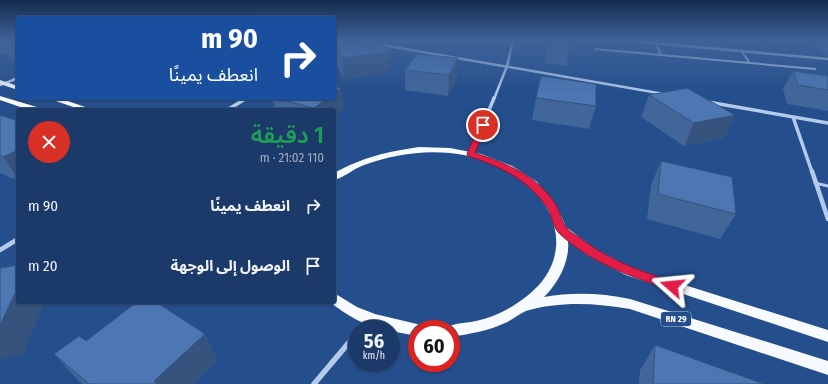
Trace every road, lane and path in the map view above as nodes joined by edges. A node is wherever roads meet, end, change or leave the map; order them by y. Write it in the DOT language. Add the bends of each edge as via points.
graph roads {
  1 [pos="459,58"];
  2 [pos="509,58"];
  3 [pos="693,58"];
  4 [pos="746,58"];
  5 [pos="816,58"];
  6 [pos="828,59"];
  7 [pos="750,63"];
  8 [pos="507,66"];
  9 [pos="815,69"];
  10 [pos="16,79"];
  11 [pos="2,84"];
  12 [pos="16,88"];
  13 [pos="669,95"];
  14 [pos="0,98"];
  15 [pos="58,100"];
  16 [pos="244,100"];
  17 [pos="700,100"];
  18 [pos="31,108"];
  19 [pos="84,108"];
  20 [pos="230,108"];
  21 [pos="793,117"];
  22 [pos="828,123"];
  23 [pos="471,154"];
  24 [pos="346,169"];
  25 [pos="336,171"];
  26 [pos="336,176"];
  27 [pos="816,183"];
  28 [pos="828,186"];
  29 [pos="826,206"];
  30 [pos="828,219"];
  31 [pos="562,230"];
  32 [pos="16,240"];
  33 [pos="0,250"];
  34 [pos="336,299"];
  35 [pos="521,309"];
  36 [pos="361,320"];
  37 [pos="460,330"];
  38 [pos="828,336"];
  39 [pos="348,344"];
  40 [pos="828,368"];
  41 [pos="314,384"];
  1 -- 8 [label="street"];
  2 -- 8 [label="street"];
  3 -- 7 [label="lane"];
  4 -- 7 [label="lane"];
  5 -- 6 [label="street"];
  7 -- 9 [label="lane"];
  8 -- 13 [label="street"];
  8 -- 23 [label="street"];
  10 -- 11 [label="street"];
  11 -- 12 [label="main road"];
  14 -- 18 [label="main road"];
  15 -- 19 [label="main road"];
  16 -- 20 [label="street"];
  17 -- 21 [label="street"];
  21 -- 22 [label="street"];
  21 -- 27 [label="street"];
  23 -- 24 [label="main road" via="428,149 399,152 371,158"];
  23 -- 31 [label="main road" via="498,164 534,186 552,206"];
  24 -- 25 [label="main road"];
  24 -- 26 [label="main road"];
  27 -- 28 [label="lane"];
  27 -- 29 [label="street"];
  29 -- 30 [label="street"];
  31 -- 35 [label="main road" via="562,253 553,277 540,294"];
  31 -- 38 [label="main road" via="591,252 630,272"];
  32 -- 33 [label="street"];
  34 -- 36 [label="main road"];
  35 -- 37 [label="main road" via="500,320"];
  35 -- 40 [label="main road, RN 29" via="572,298 610,300 630,304"];
  39 -- 41 [label="street"];
}
